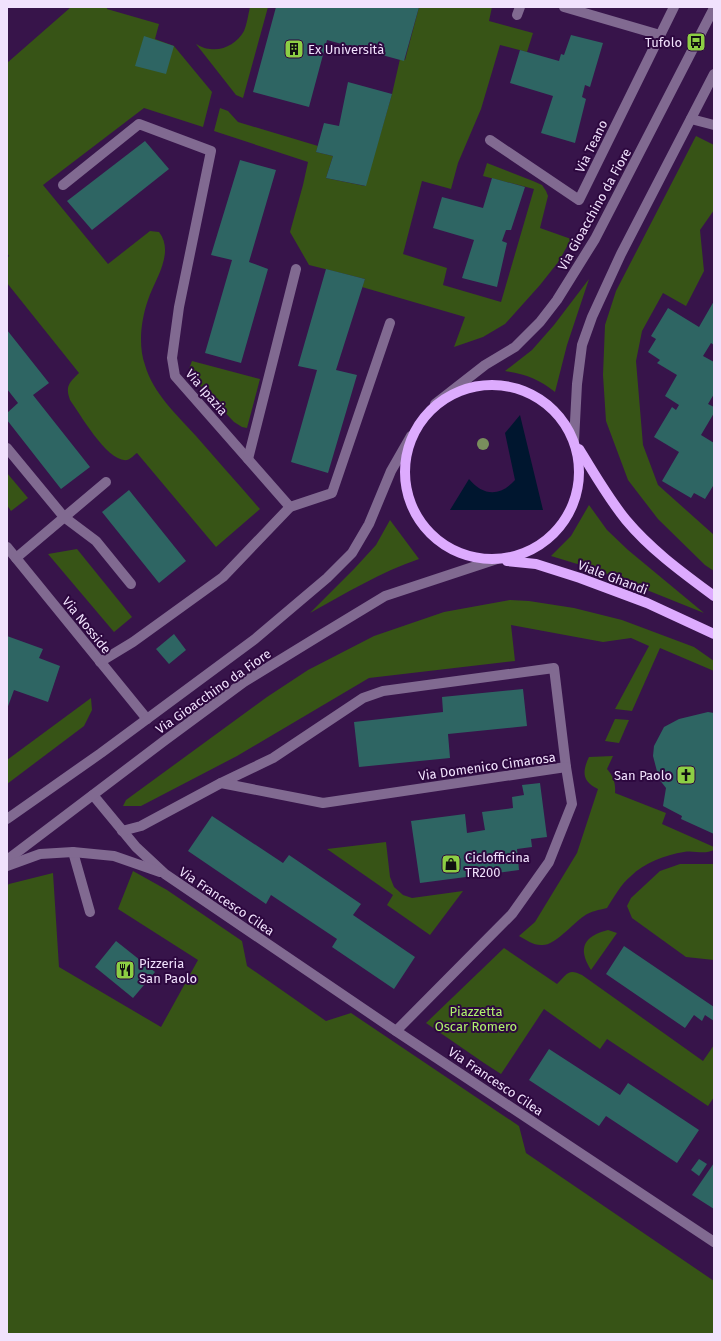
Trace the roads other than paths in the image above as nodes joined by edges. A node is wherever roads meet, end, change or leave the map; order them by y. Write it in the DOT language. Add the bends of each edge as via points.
graph roads {
  1 [pos="564,7"];
  2 [pos="674,7"];
  3 [pos="714,8"];
  4 [pos="660,35"];
  5 [pos="714,74"];
  6 [pos="690,119"];
  7 [pos="714,125"];
  8 [pos="490,140"];
  9 [pos="63,185"];
  10 [pos="296,269"];
  11 [pos="390,323"];
  12 [pos="435,404"];
  13 [pos="411,436"];
  14 [pos="574,441"];
  15 [pos="7,448"];
  16 [pos="248,459"];
  17 [pos="106,482"];
  18 [pos="290,507"];
  19 [pos="64,517"];
  20 [pos="7,547"];
  21 [pos="16,558"];
  22 [pos="497,560"];
  23 [pos="131,584"];
  24 [pos="714,596"];
  25 [pos="714,634"];
  26 [pos="100,662"];
  27 [pos="147,719"];
  28 [pos="566,767"];
  29 [pos="221,783"];
  30 [pos="93,795"];
  31 [pos="7,819"];
  32 [pos="122,831"];
  33 [pos="73,852"];
  34 [pos="7,860"];
  35 [pos="7,866"];
  36 [pos="165,874"];
  37 [pos="90,912"];
  38 [pos="396,1031"];
  39 [pos="714,1242"];
  1 -- 4 [label="street"];
  2 -- 4 [label="street, Via Teano"];
  3 -- 12 [label="street, Via Gioacchino da Fiore" via="595,239 557,300 515,347 485,365"];
  4 -- 8 [label="street, Via Teano" via="579,200"];
  5 -- 6 [label="street"];
  6 -- 7 [label="street"];
  6 -- 14 [label="street" via="592,317 582,345"];
  9 -- 16 [label="street, Via Ipazia" via="139,124 211,151 179,307 172,358 175,376"];
  10 -- 16 [label="street"];
  11 -- 18 [label="street" via="332,493"];
  12 -- 13 [label="main road, Viale Ghandi" via="421,419"];
  12 -- 14 [label="main road, Viale Ghandi" via="466,388 486,384 514,387 540,398 560,417"];
  13 -- 22 [label="main road, Viale Ghandi" via="404,461 405,487 413,511 428,532 448,548 472,558"];
  13 -- 27 [label="street, Via Gioacchino da Fiore" via="391,471 369,524 352,553 327,578 255,639"];
  14 -- 22 [label="main road" via="579,464 578,487 571,510 558,529 541,545 520,555"];
  14 -- 24 [label="main road" via="626,520 677,568"];
  15 -- 19 [label="street"];
  16 -- 18 [label="street, Via Ipazia"];
  17 -- 19 [label="street"];
  18 -- 26 [label="street" via="223,577 133,642"];
  19 -- 21 [label="street"];
  19 -- 23 [label="street" via="96,541"];
  20 -- 21 [label="street, Via Nosside"];
  21 -- 26 [label="street, Via Nosside"];
  22 -- 25 [label="main road, Viale Ghandi" via="536,564 580,578"];
  22 -- 30 [label="street, Via Gioacchino da Fiore" via="384,596 244,682"];
  26 -- 27 [label="street, Via Nosside"];
  27 -- 31 [label="street, Via Gioacchino da Fiore"];
  28 -- 29 [label="street, Via Domenico Cimarosa" via="323,803"];
  28 -- 29 [label="street" via="554,668 383,691 362,698 273,758"];
  28 -- 38 [label="street, Via Domenico Cimarosa" via="572,804 550,862 512,914"];
  29 -- 32 [label="street" via="142,826"];
  30 -- 32 [label="street"];
  30 -- 34 [label="street, Via Gioacchino da Fiore"];
  32 -- 36 [label="street"];
  33 -- 35 [label="street" via="40,854"];
  33 -- 36 [label="street" via="114,856"];
  33 -- 37 [label="street"];
  36 -- 38 [label="street, Via Francesco Cilea"];
  38 -- 39 [label="street, Via Francesco Cilea"];
}
